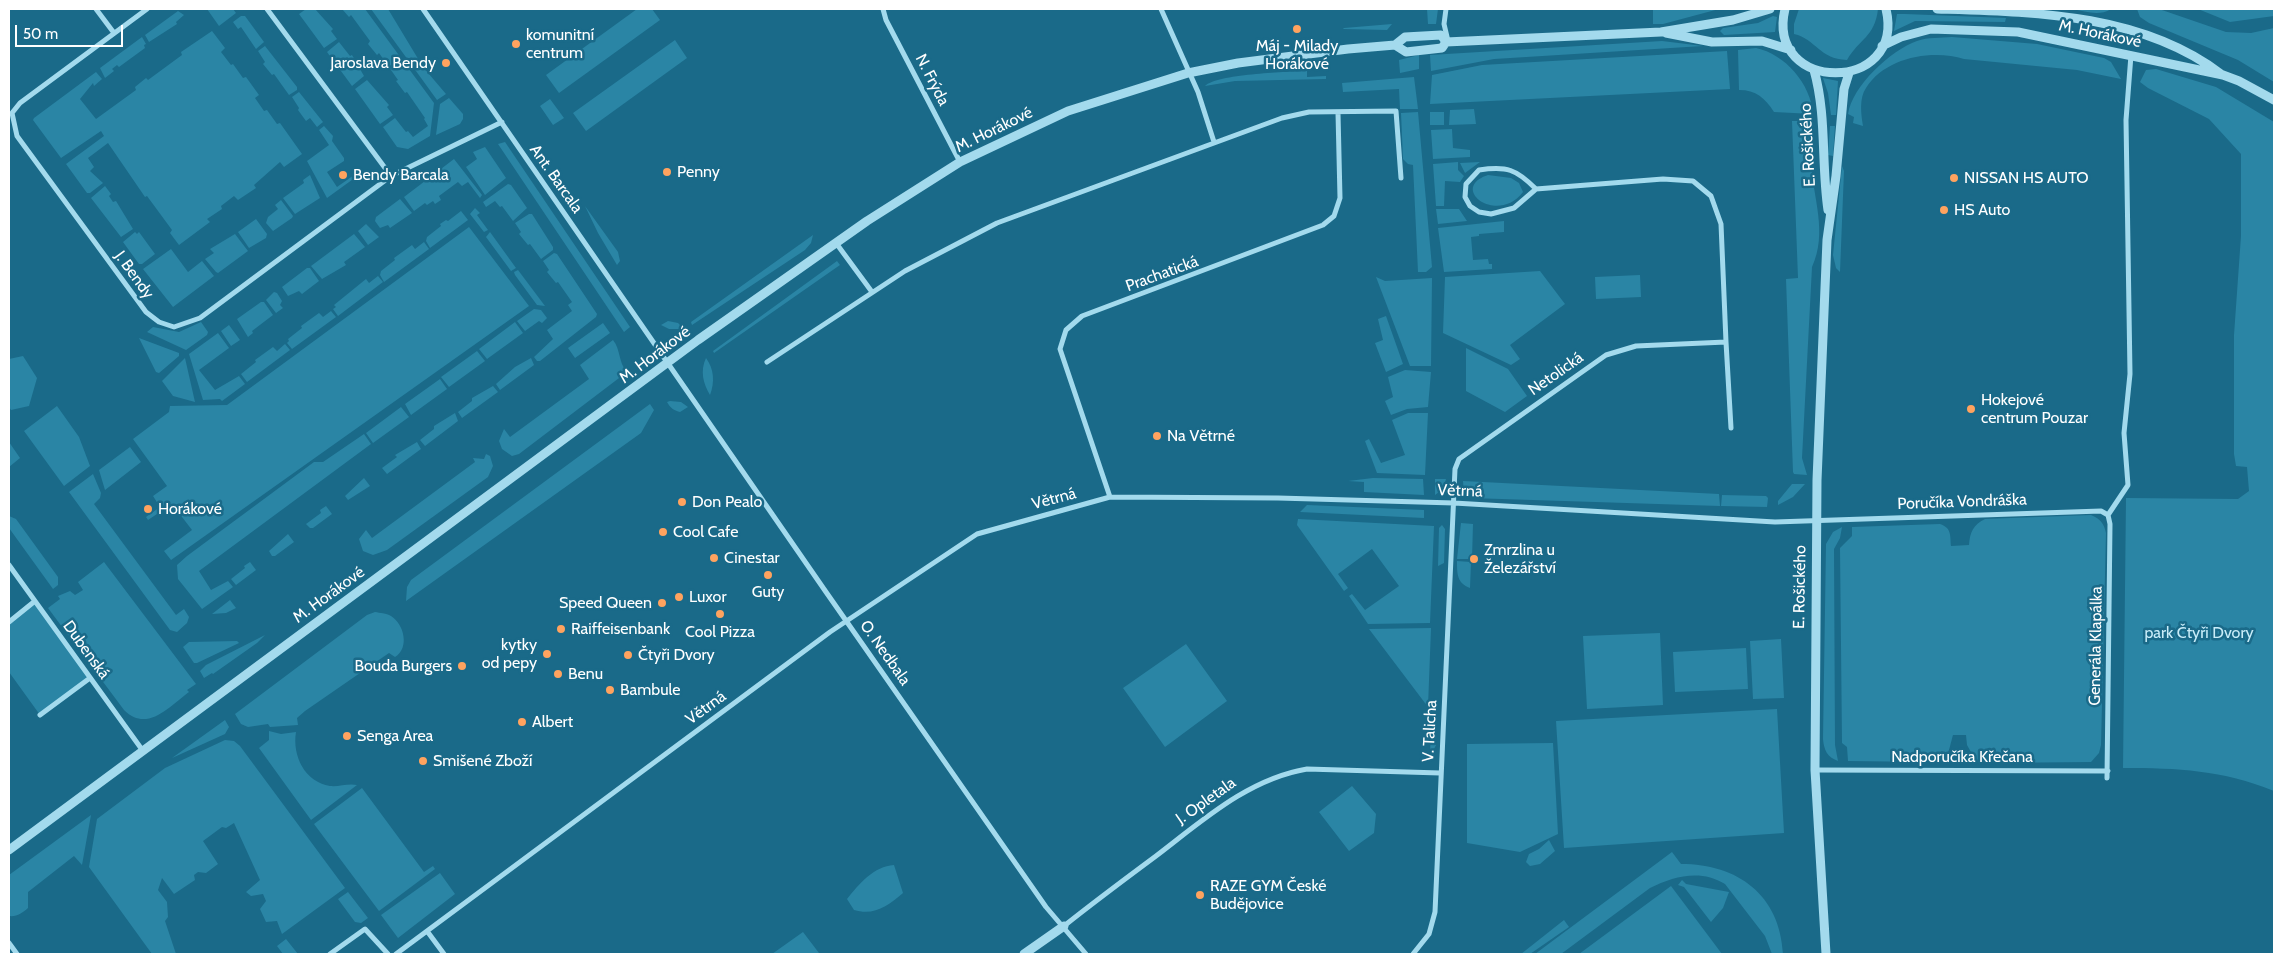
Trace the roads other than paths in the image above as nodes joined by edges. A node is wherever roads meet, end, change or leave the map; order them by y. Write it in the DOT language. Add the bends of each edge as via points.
graph roads {
  1 [pos="96,9"];
  2 [pos="147,9"];
  3 [pos="267,9"];
  4 [pos="423,9"];
  5 [pos="882,9"];
  6 [pos="1161,9"];
  7 [pos="1446,9"];
  8 [pos="1770,9"];
  9 [pos="1784,9"];
  10 [pos="1886,9"];
  11 [pos="1937,9"];
  12 [pos="1661,32"];
  13 [pos="114,33"];
  14 [pos="1447,42"];
  15 [pos="1394,45"];
  16 [pos="1882,46"];
  17 [pos="1791,50"];
  18 [pos="2131,55"];
  19 [pos="1814,70"];
  20 [pos="1188,73"];
  21 [pos="1850,73"];
  22 [pos="2223,76"];
  23 [pos="2274,100"];
  24 [pos="1338,112"];
  25 [pos="502,122"];
  26 [pos="1214,142"];
  27 [pos="960,162"];
  28 [pos="391,176"];
  29 [pos="1401,178"];
  30 [pos="1536,189"];
  31 [pos="1829,220"];
  32 [pos="836,242"];
  33 [pos="872,292"];
  34 [pos="1726,342"];
  35 [pos="767,362"];
  36 [pos="668,364"];
  37 [pos="1731,428"];
  38 [pos="1110,497"];
  39 [pos="1454,503"];
  40 [pos="2108,515"];
  41 [pos="1816,521"];
  42 [pos="9,565"];
  43 [pos="35,602"];
  44 [pos="846,620"];
  45 [pos="9,622"];
  46 [pos="90,678"];
  47 [pos="40,715"];
  48 [pos="143,751"];
  49 [pos="1816,770"];
  50 [pos="2108,771"];
  51 [pos="1440,773"];
  52 [pos="2107,778"];
  53 [pos="9,850"];
  54 [pos="1064,926"];
  55 [pos="427,931"];
  56 [pos="9,943"];
  57 [pos="17,954"];
  58 [pos="330,954"];
  59 [pos="388,954"];
  60 [pos="396,954"];
  61 [pos="444,954"];
  62 [pos="1024,954"];
  63 [pos="1086,954"];
  64 [pos="1413,954"];
  65 [pos="1826,954"];
  1 -- 13 [label="street"];
  2 -- 13 [label="street, J. Bendy"];
  3 -- 28 [label="street"];
  4 -- 25 [label="street, Ant. Barcala"];
  5 -- 27 [label="street, N. Frýda"];
  6 -- 20 [label="street"];
  7 -- 14 [label="street"];
  8 -- 12 [label="street, M. Horákové" via="1733,20"];
  9 -- 17 [label="street" via="1784,34"];
  10 -- 16 [label="street" via="1888,32"];
  11 -- 22 [label="street, M. Horákové" via="2035,12 2103,24 2163,42 2202,59"];
  12 -- 14 [label="street, M. Horákové"];
  12 -- 17 [label="street, M. Horákové" via="1712,42 1762,41"];
  13 -- 28 [label="street, J. Bendy" via="20,103 12,113 17,136 146,312 159,322 174,327 200,318"];
  14 -- 15 [label="street, M. Horákové" via="1442,48 1406,52"];
  14 -- 15 [label="street, M. Horákové" via="1441,35 1405,37"];
  15 -- 20 [label="street, M. Horákové" via="1298,55"];
  16 -- 18 [label="street, M. Horákové" via="1901,36 1931,29 1975,29 2018,32"];
  16 -- 21 [label="street" via="1874,58"];
  17 -- 19 [label="street"];
  18 -- 22 [label="street, M. Horákové"];
  18 -- 40 [label="street" via="2126,120 2130,374 2124,434 2128,485"];
  19 -- 21 [label="street" via="1831,74"];
  19 -- 31 [label="street, E. Rošického" via="1821,101 1824,183"];
  20 -- 26 [label="street" via="1198,92"];
  20 -- 27 [label="street, M. Horákové" via="1068,111"];
  21 -- 31 [label="street, E. Rošického" via="1844,89"];
  22 -- 23 [label="street, M. Horákové" via="2239,80"];
  24 -- 26 [label="street" via="1309,112 1282,118"];
  24 -- 29 [label="street" via="1396,111"];
  24 -- 38 [label="street, Prachatická" via="1340,198 1334,216 1323,225 1082,316 1066,330 1060,349"];
  25 -- 28 [label="street, J. Bendy"];
  25 -- 36 [label="street, Ant. Barcala"];
  26 -- 33 [label="street" via="996,223"];
  27 -- 32 [label="street, M. Horákové"];
  30 -- 30 [label="street" via="1514,208 1491,214 1470,206 1466,197 1466,184 1479,170 1502,167 1524,177"];
  30 -- 34 [label="street" via="1663,179 1693,182 1711,196 1721,224"];
  31 -- 41 [label="street, E. Rošického"];
  32 -- 33 [label="street"];
  32 -- 36 [label="street, M. Horákové"];
  33 -- 35 [label="street"];
  34 -- 37 [label="street"];
  34 -- 39 [label="street, Netolická" via="1636,346 1606,355 1458,459"];
  36 -- 44 [label="street, O. Nedbala"];
  36 -- 48 [label="street, M. Horákové"];
  38 -- 39 [label="street, Větrná"];
  38 -- 44 [label="street, Větrná" via="977,534"];
  39 -- 41 [label="street, Větrná" via="1775,522"];
  39 -- 51 [label="street, V. Talicha"];
  40 -- 41 [label="street, Poručíka Vondráška" via="2101,511"];
  40 -- 50 [label="street, Generála Klapálka"];
  41 -- 49 [label="street, E. Rošického"];
  42 -- 43 [label="street, Dubenská"];
  43 -- 45 [label="street"];
  43 -- 46 [label="street, Dubenská"];
  44 -- 54 [label="street, O. Nedbala" via="1046,906"];
  44 -- 55 [label="street, Větrná"];
  46 -- 47 [label="street"];
  46 -- 48 [label="street, Dubenská"];
  48 -- 53 [label="street, M. Horákové"];
  49 -- 50 [label="street, Nadporučíka Křečana"];
  49 -- 65 [label="street, E. Rošického"];
  50 -- 52 [label="street, Generála Klapálka"];
  51 -- 54 [label="street, J. Opletala" via="1307,768 1266,779 1230,801"];
  51 -- 64 [label="street, V. Talicha" via="1435,912 1429,934"];
  54 -- 62 [label="street, J. Opletala"];
  54 -- 63 [label="street, O. Nedbala"];
  55 -- 60 [label="street, Větrná"];
  55 -- 61 [label="street"];
  56 -- 57 [label="street"];
  58 -- 59 [label="street" via="365,929"];
}
